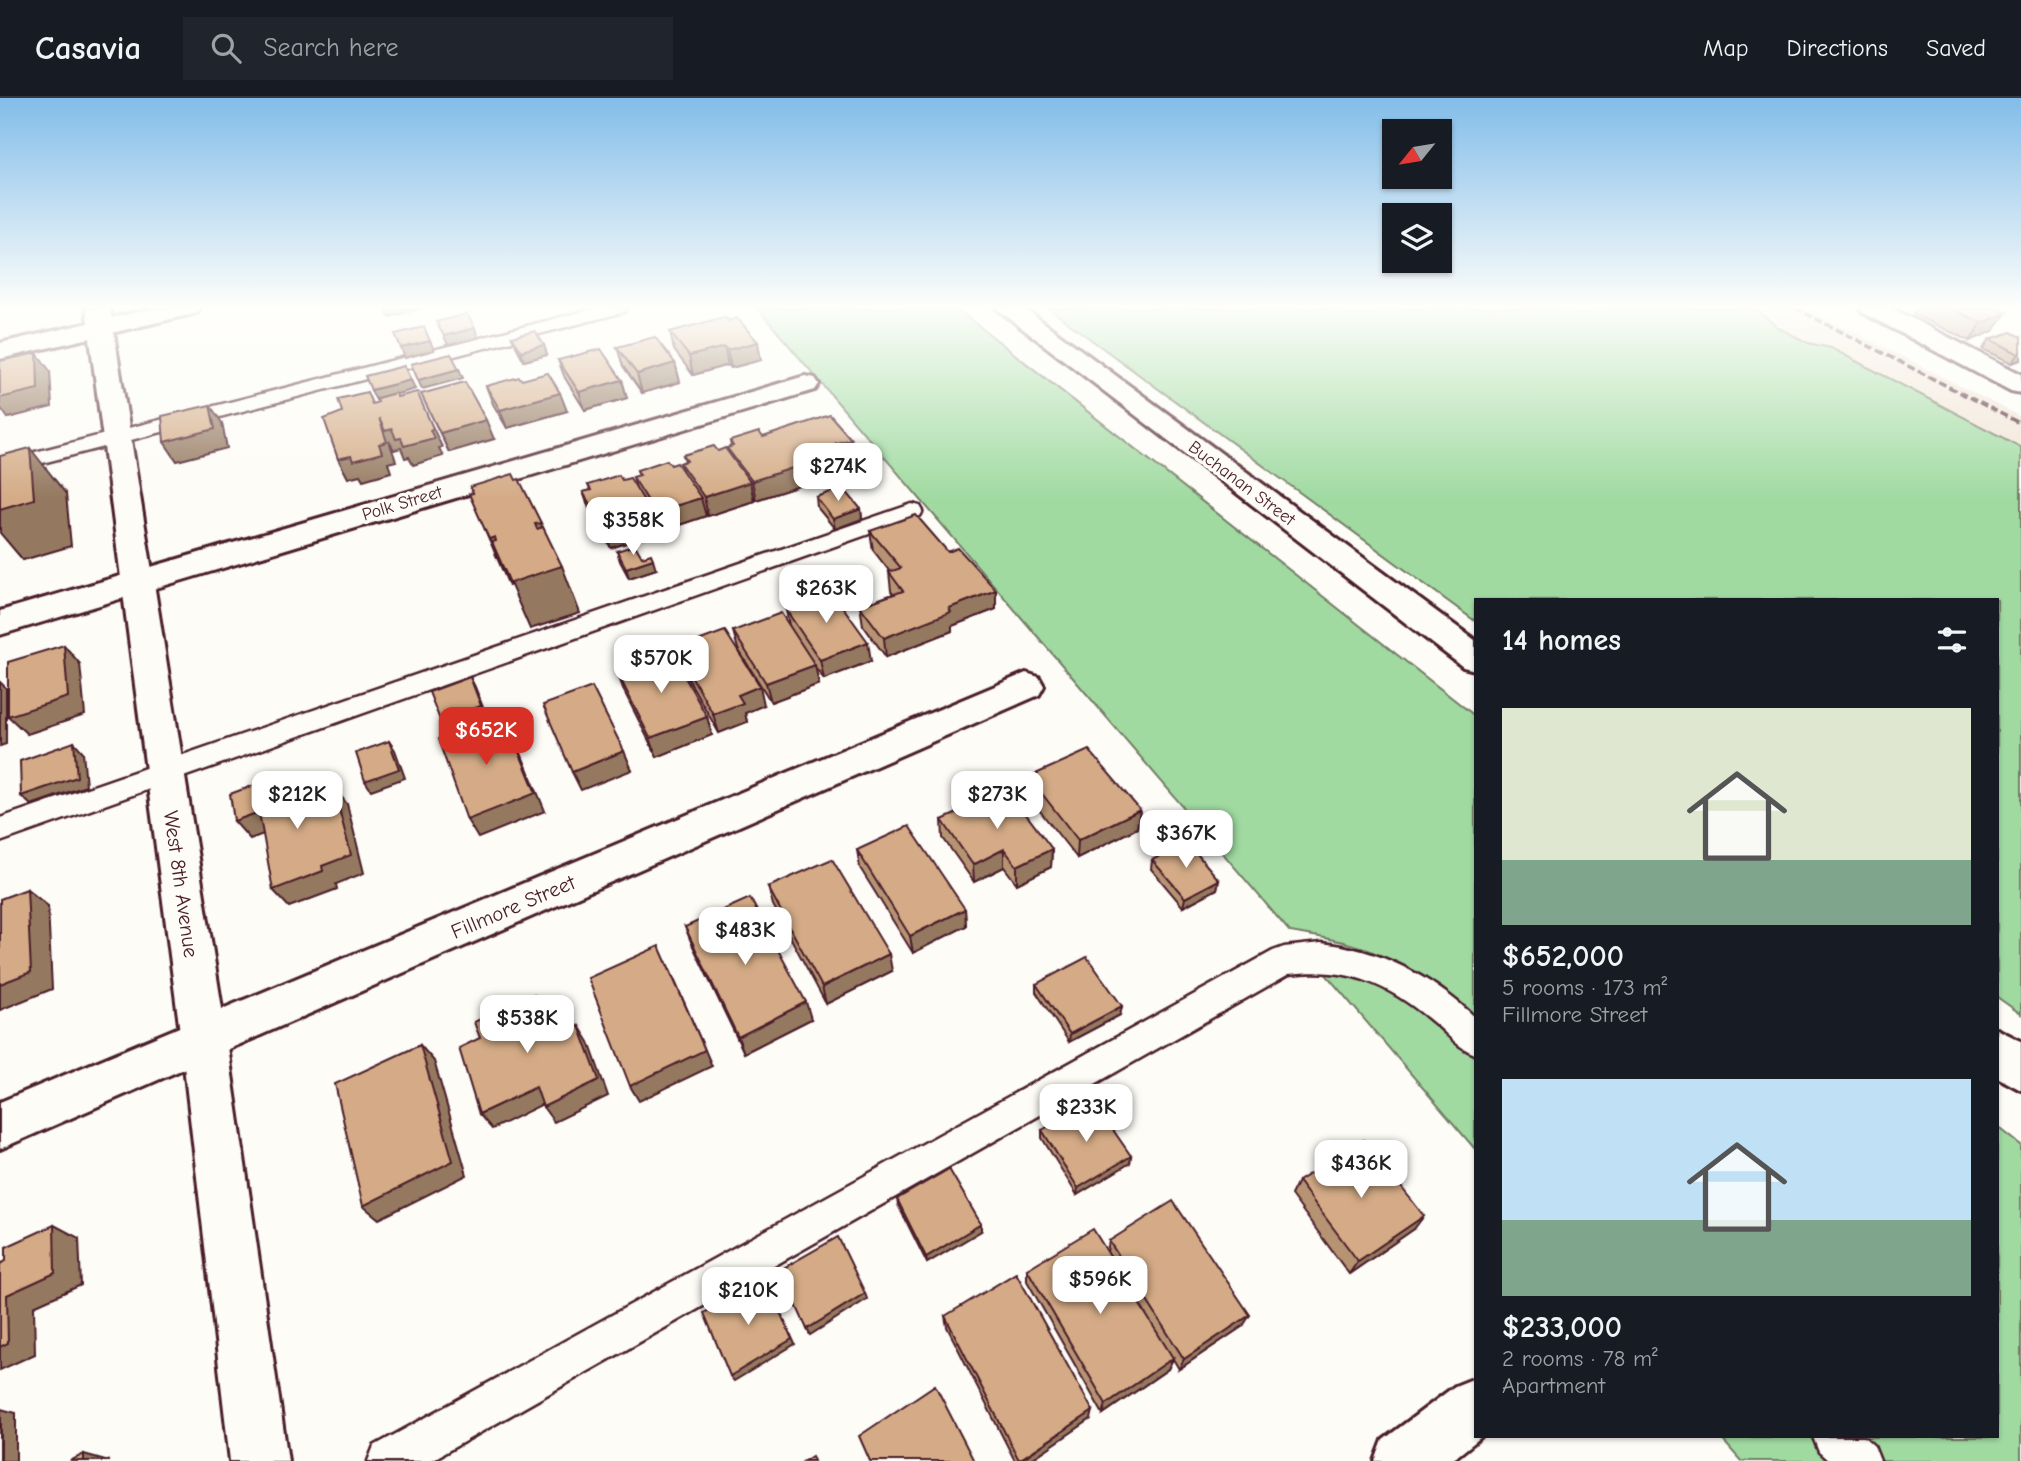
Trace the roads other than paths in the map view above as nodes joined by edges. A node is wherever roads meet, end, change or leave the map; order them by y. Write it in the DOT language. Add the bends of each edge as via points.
graph roads {
  1 [pos="108,372"];
  2 [pos="373,372"];
  3 [pos="1093,372"];
  4 [pos="1998,372"];
  5 [pos="2019,382"];
  6 [pos="805,384"];
  7 [pos="117,438"];
  8 [pos="0,468"];
  9 [pos="912,511"];
  10 [pos="138,582"];
  11 [pos="0,623"];
  12 [pos="1474,658"];
  13 [pos="1026,686"];
  14 [pos="165,772"];
  15 [pos="0,830"];
  16 [pos="1474,1039"];
  17 [pos="204,1040"];
  18 [pos="1999,1052"];
  19 [pos="2021,1068"];
  20 [pos="0,1126"];
  21 [pos="1474,1407"];
  22 [pos="1835,1438"];
  23 [pos="259,1461"];
  24 [pos="389,1461"];
  25 [pos="1404,1461"];
  26 [pos="1859,1461"];
  1 -- 7 [label="street, West 8th Avenue"];
  2 -- 7 [label="lane"];
  3 -- 12 [label="street, Buchanan Street"];
  4 -- 5 [label="street"];
  6 -- 10 [label="street, Polk Street"];
  7 -- 8 [label="lane"];
  7 -- 10 [label="street, West 8th Avenue"];
  9 -- 14 [label="lane"];
  10 -- 11 [label="street, Polk Street"];
  10 -- 14 [label="street, West 8th Avenue"];
  13 -- 17 [label="street, Fillmore Street"];
  14 -- 15 [label="lane"];
  14 -- 17 [label="street, West 8th Avenue"];
  16 -- 24 [label="lane" via="1428,999 1388,975 1355,962 1322,957 1284,961"];
  17 -- 20 [label="street, Fillmore Street"];
  17 -- 23 [label="street, West 8th Avenue"];
  18 -- 19 [label="street"];
  21 -- 25 [label="street"];
  22 -- 26 [label="lane"];
}
